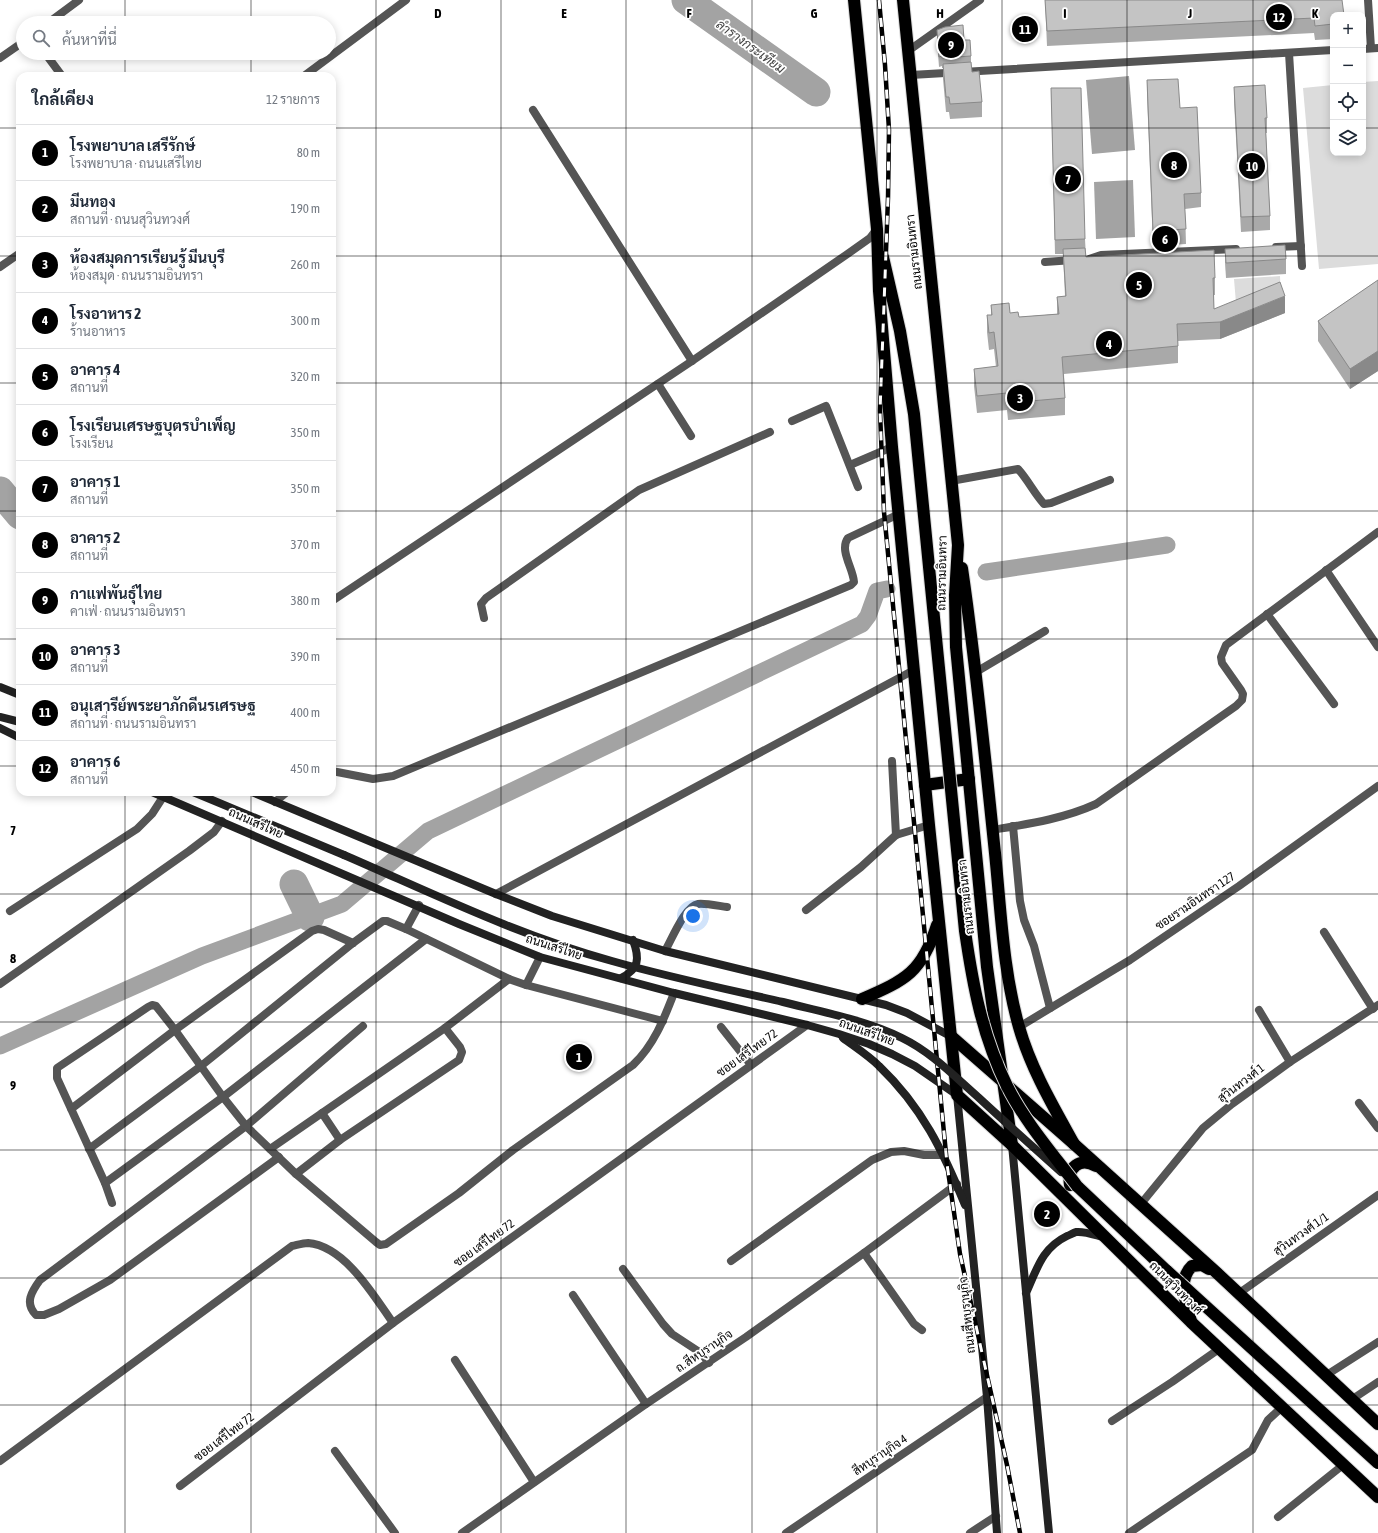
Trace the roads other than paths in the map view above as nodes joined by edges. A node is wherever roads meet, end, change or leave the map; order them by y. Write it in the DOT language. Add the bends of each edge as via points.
graph roads {
  1 [pos="79,0"];
  2 [pos="406,0"];
  3 [pos="854,0"];
  4 [pos="903,0"];
  5 [pos="980,0"];
  6 [pos="1368,0"];
  7 [pos="57,16"];
  8 [pos="16,47"];
  9 [pos="1371,48"];
  10 [pos="1330,50"];
  11 [pos="908,51"];
  12 [pos="336,52"];
  13 [pos="1289,53"];
  14 [pos="0,58"];
  15 [pos="50,60"];
  16 [pos="325,60"];
  17 [pos="59,72"];
  18 [pos="309,72"];
  19 [pos="911,75"];
  20 [pos="533,110"];
  21 [pos="877,229"];
  22 [pos="1301,246"];
  23 [pos="1269,247"];
  24 [pos="1245,249"];
  25 [pos="16,256"];
  26 [pos="1045,262"];
  27 [pos="1302,266"];
  28 [pos="0,267"];
  29 [pos="692,361"];
  30 [pos="658,384"];
  31 [pos="792,421"];
  32 [pos="770,432"];
  33 [pos="690,436"];
  34 [pos="892,447"];
  35 [pos="850,465"];
  36 [pos="1110,480"];
  37 [pos="951,481"];
  38 [pos="858,487"];
  39 [pos="899,514"];
  40 [pos="1378,532"];
  41 [pos="958,546"];
  42 [pos="1326,570"];
  43 [pos="336,598"];
  44 [pos="1267,614"];
  45 [pos="484,618"];
  46 [pos="1045,630"];
  47 [pos="1378,647"];
  48 [pos="914,670"];
  49 [pos="976,672"];
  50 [pos="0,687"];
  51 [pos="16,693"];
  52 [pos="1334,704"];
  53 [pos="0,717"];
  54 [pos="16,721"];
  55 [pos="0,728"];
  56 [pos="16,736"];
  57 [pos="892,762"];
  58 [pos="336,772"];
  59 [pos="969,779"];
  60 [pos="925,785"];
  61 [pos="1378,786"];
  62 [pos="202,796"];
  63 [pos="261,796"];
  64 [pos="282,796"];
  65 [pos="163,797"];
  66 [pos="275,802"];
  67 [pos="222,821"];
  68 [pos="929,825"];
  69 [pos="1013,826"];
  70 [pos="992,830"];
  71 [pos="896,835"];
  72 [pos="496,894"];
  73 [pos="419,905"];
  74 [pos="727,906"];
  75 [pos="806,910"];
  76 [pos="10,911"];
  77 [pos="939,921"];
  78 [pos="406,929"];
  79 [pos="1324,932"];
  80 [pos="426,939"];
  81 [pos="633,940"];
  82 [pos="352,943"];
  83 [pos="666,951"];
  84 [pos="540,957"];
  85 [pos="621,978"];
  86 [pos="510,979"];
  87 [pos="0,984"];
  88 [pos="526,985"];
  89 [pos="674,993"];
  90 [pos="862,999"];
  91 [pos="1376,1007"];
  92 [pos="1050,1008"];
  93 [pos="1260,1010"];
  94 [pos="663,1021"];
  95 [pos="807,1025"];
  96 [pos="363,1026"];
  97 [pos="720,1027"];
  98 [pos="1019,1027"];
  99 [pos="445,1028"];
  100 [pos="175,1030"];
  101 [pos="839,1034"];
  102 [pos="952,1037"];
  103 [pos="1290,1062"];
  104 [pos="751,1065"];
  105 [pos="201,1066"];
  106 [pos="1003,1081"];
  107 [pos="958,1095"];
  108 [pos="223,1097"];
  109 [pos="1359,1103"];
  110 [pos="70,1109"];
  111 [pos="322,1113"];
  112 [pos="246,1126"];
  113 [pos="1378,1128"];
  114 [pos="340,1140"];
  115 [pos="1074,1144"];
  116 [pos="1012,1145"];
  117 [pos="270,1148"];
  118 [pos="89,1149"];
  119 [pos="944,1155"];
  120 [pos="279,1157"];
  121 [pos="1102,1169"];
  122 [pos="296,1174"];
  123 [pos="105,1183"];
  124 [pos="957,1184"];
  125 [pos="1077,1186"];
  126 [pos="1378,1195"];
  127 [pos="112,1203"];
  128 [pos="1140,1205"];
  129 [pos="969,1213"];
  130 [pos="1081,1214"];
  131 [pos="1105,1238"];
  132 [pos="864,1253"];
  133 [pos="731,1261"];
  134 [pos="623,1269"];
  135 [pos="1216,1274"];
  136 [pos="1026,1294"];
  137 [pos="1238,1294"];
  138 [pos="573,1295"];
  139 [pos="1191,1322"];
  140 [pos="393,1323"];
  141 [pos="922,1330"];
  142 [pos="1378,1342"];
  143 [pos="1219,1349"];
  144 [pos="455,1360"];
  145 [pos="709,1363"];
  146 [pos="1325,1376"];
  147 [pos="1378,1382"];
  148 [pos="987,1397"];
  149 [pos="1351,1400"];
  150 [pos="646,1404"];
  151 [pos="1281,1408"];
  152 [pos="1112,1421"];
  153 [pos="1378,1424"];
  154 [pos="335,1451"];
  155 [pos="0,1461"];
  156 [pos="1378,1463"];
  157 [pos="1343,1465"];
  158 [pos="534,1482"];
  159 [pos="180,1486"];
  160 [pos="1378,1497"];
  161 [pos="996,1516"];
  162 [pos="1278,1517"];
  163 [pos="396,1533"];
  164 [pos="462,1533"];
  165 [pos="786,1533"];
  166 [pos="970,1533"];
  167 [pos="997,1533"];
  168 [pos="1049,1533"];
  169 [pos="1129,1533"];
  1 -- 7 [label="street"];
  2 -- 12 [label="street"];
  3 -- 21 [label="highway"];
  4 -- 11 [label="highway, ถนนรามอินทรา"];
  5 -- 11 [label="street"];
  6 -- 9 [label="street"];
  8 -- 14 [label="street"];
  10 -- 13 [label="street"];
  11 -- 19 [label="highway, ถนนรามอินทรา"];
  13 -- 19 [label="street"];
  13 -- 22 [label="street"];
  15 -- 17 [label="street"];
  16 -- 18 [label="street"];
  19 -- 37 [label="highway, ถนนรามอินทรา"];
  20 -- 29 [label="street"];
  21 -- 29 [label="street" via="870,238"];
  21 -- 34 [label="highway" via="879,298"];
  21 -- 125 [label="highway, bridge" via="913,408 965,930 981,1019 1008,1087 1029,1122"];
  22 -- 23 [label="street"];
  22 -- 27 [label="street"];
  24 -- 26 [label="street" via="1101,255 1093,259"];
  25 -- 28 [label="street"];
  29 -- 30 [label="street"];
  30 -- 33 [label="street"];
  30 -- 43 [label="street"];
  31 -- 35 [label="street" via="826,406"];
  32 -- 45 [label="street" via="639,490 486,598 481,604"];
  34 -- 35 [label="street"];
  34 -- 39 [label="highway"];
  35 -- 38 [label="street"];
  36 -- 37 [label="street" via="1044,504 1018,469"];
  37 -- 41 [label="highway, ถนนรามอินทรา"];
  39 -- 48 [label="highway"];
  39 -- 58 [label="street" via="848,538 845,542 844,547 854,582 851,585 393,776 373,779"];
  40 -- 42 [label="street"];
  41 -- 49 [label="highway"];
  41 -- 59 [label="highway, ถนนรามอินทรา" via="955,595 956,647"];
  42 -- 44 [label="street"];
  42 -- 47 [label="street"];
  44 -- 52 [label="street"];
  44 -- 69 [label="street" via="1226,645 1222,653 1222,663 1243,694 1239,704 1096,804 1045,821"];
  46 -- 49 [label="street"];
  48 -- 60 [label="highway"];
  48 -- 72 [label="street"];
  49 -- 70 [label="highway"];
  50 -- 51 [label="main road"];
  53 -- 54 [label="main road"];
  55 -- 56 [label="main road"];
  57 -- 71 [label="street"];
  59 -- 60 [label="highway"];
  59 -- 106 [label="highway, ถนนรามอินทรา" via="990,1000"];
  60 -- 68 [label="highway"];
  61 -- 92 [label="street, ซอยรามอินทรา 127" via="1232,891 1130,960"];
  62 -- 125 [label="main road, bridge" via="504,923 583,953 644,970 838,1015 903,1039 952,1074"];
  63 -- 66 [label="main road"];
  64 -- 66 [label="street"];
  65 -- 67 [label="main road, ถนนเสรีไทย"];
  65 -- 76 [label="street" via="137,830"];
  66 -- 72 [label="main road"];
  67 -- 73 [label="main road, ถนนเสรีไทย"];
  67 -- 87 [label="street" via="214,832 190,851"];
  68 -- 71 [label="street"];
  68 -- 77 [label="highway"];
  69 -- 70 [label="street"];
  69 -- 92 [label="street" via="1020,901"];
  70 -- 98 [label="highway" via="1008,977"];
  71 -- 75 [label="street" via="861,867"];
  72 -- 81 [label="main road" via="552,916"];
  73 -- 78 [label="street"];
  73 -- 84 [label="main road, ถนนเสรีไทย"];
  74 -- 83 [label="street" via="698,904 692,907 686,913"];
  77 -- 90 [label="highway" via="931,945 915,969 890,986"];
  77 -- 102 [label="highway"];
  78 -- 80 [label="street"];
  78 -- 82 [label="street" via="383,921"];
  79 -- 91 [label="street"];
  80 -- 86 [label="street"];
  80 -- 108 [label="street"];
  81 -- 83 [label="main road"];
  81 -- 85 [label="main road" via="638,956 636,964 630,973"];
  82 -- 100 [label="street" via="324,930 312,931"];
  82 -- 105 [label="street"];
  83 -- 90 [label="main road"];
  84 -- 85 [label="main road, ถนนเสรีไทย"];
  84 -- 88 [label="street"];
  85 -- 89 [label="main road, ถนนเสรีไทย"];
  86 -- 88 [label="street"];
  86 -- 99 [label="street"];
  88 -- 94 [label="street"];
  89 -- 94 [label="street"];
  89 -- 95 [label="main road, ถนนเสรีไทย"];
  90 -- 102 [label="main road" via="907,1013"];
  91 -- 103 [label="street, สุวินทวงศ์ 1"];
  92 -- 98 [label="street, ซอยรามอินทรา 127"];
  93 -- 103 [label="street"];
  94 -- 122 [label="street" via="648,1048 633,1064 386,1244 380,1245 376,1242"];
  95 -- 101 [label="main road, ถนนเสรีไทย"];
  95 -- 104 [label="street, ซอย เสรีไทย 72"];
  96 -- 112 [label="street"];
  97 -- 104 [label="street"];
  98 -- 115 [label="highway" via="1041,1084"];
  99 -- 111 [label="street"];
  99 -- 114 [label="street" via="460,1047 462,1052 459,1060"];
  100 -- 105 [label="street"];
  100 -- 110 [label="street"];
  100 -- 110 [label="street" via="156,1006 152,1005 57,1068 57,1078"];
  101 -- 107 [label="main road, ถนนเสรีไทย" via="892,1054"];
  101 -- 119 [label="main road" via="878,1065 900,1088 933,1134"];
  102 -- 106 [label="highway"];
  102 -- 107 [label="highway"];
  103 -- 128 [label="street, สุวินทวงศ์ 1" via="1203,1128"];
  104 -- 140 [label="street, ซอย เสรีไทย 72"];
  105 -- 108 [label="street"];
  105 -- 118 [label="street"];
  106 -- 115 [label="highway"];
  106 -- 116 [label="highway, ถนนรามอินทรา"];
  107 -- 116 [label="highway, ถนนสุวินทวงศ์"];
  107 -- 129 [label="main road, ถนนสีหบุรานุกิจ"];
  108 -- 112 [label="street"];
  108 -- 123 [label="street"];
  109 -- 113 [label="street"];
  110 -- 118 [label="street"];
  111 -- 114 [label="street"];
  111 -- 117 [label="street"];
  112 -- 117 [label="street"];
  112 -- 120 [label="street" via="40,1280 33,1290 31,1310 36,1315 44,1315 110,1280"];
  114 -- 122 [label="street"];
  115 -- 121 [label="highway"];
  116 -- 130 [label="highway, ถนนสุวินทวงศ์"];
  116 -- 136 [label="main road"];
  117 -- 120 [label="street"];
  118 -- 123 [label="street"];
  119 -- 124 [label="main road"];
  119 -- 133 [label="street" via="904,1151 891,1152 872,1160"];
  120 -- 122 [label="street"];
  121 -- 128 [label="highway"];
  121 -- 130 [label="highway" via="1084,1162 1074,1166 1069,1179 1070,1187"];
  123 -- 127 [label="street"];
  124 -- 129 [label="main road"];
  124 -- 132 [label="street, ถ. สีหบุรานุกิจ"];
  125 -- 156 [label="highway, bridge"];
  126 -- 137 [label="street, สุวินทวงศ์ 1/1"];
  128 -- 135 [label="highway"];
  129 -- 148 [label="main road, ถนนสีหบุรานุกิจ"];
  130 -- 131 [label="highway, ถนนสุวินทวงศ์"];
  131 -- 136 [label="main road" via="1087,1232 1075,1232 1051,1245 1043,1256"];
  131 -- 139 [label="highway, ถนนสุวินทวงศ์"];
  132 -- 141 [label="street" via="914,1324"];
  132 -- 145 [label="street, ถ. สีหบุรานุกิจ"];
  134 -- 145 [label="street" via="662,1324 672,1334 701,1352"];
  135 -- 137 [label="highway"];
  135 -- 139 [label="highway" via="1198,1265 1192,1266 1185,1276 1185,1299"];
  136 -- 168 [label="main road"];
  137 -- 146 [label="highway"];
  138 -- 150 [label="street"];
  139 -- 143 [label="highway, ถนนสุวินทวงศ์"];
  140 -- 155 [label="street" via="347,1263 325,1248 307,1244 292,1246"];
  140 -- 159 [label="street, ซอย เสรีไทย 72"];
  142 -- 146 [label="street"];
  143 -- 151 [label="highway, ถนนสุวินทวงศ์"];
  143 -- 152 [label="street"];
  144 -- 158 [label="street"];
  145 -- 150 [label="street, ถ. สีหบุรานุกิจ"];
  146 -- 149 [label="highway"];
  147 -- 149 [label="street"];
  148 -- 161 [label="main road, ถนนสีหบุรานุกิจ"];
  148 -- 165 [label="street, สีหบุรานุกิจ 4"];
  149 -- 153 [label="highway"];
  150 -- 158 [label="street, ถ. สีหบุรานุกิจ"];
  151 -- 157 [label="highway, ถนนสุวินทวงศ์"];
  151 -- 169 [label="street" via="1268,1420 1252,1450"];
  154 -- 163 [label="street"];
  157 -- 160 [label="highway, ถนนสุวินทวงศ์"];
  157 -- 162 [label="street"];
  158 -- 164 [label="street, ถ. สีหบุรานุกิจ"];
  161 -- 166 [label="street"];
  161 -- 167 [label="main road, ถนนสีหบุรานุกิจ"];
}
